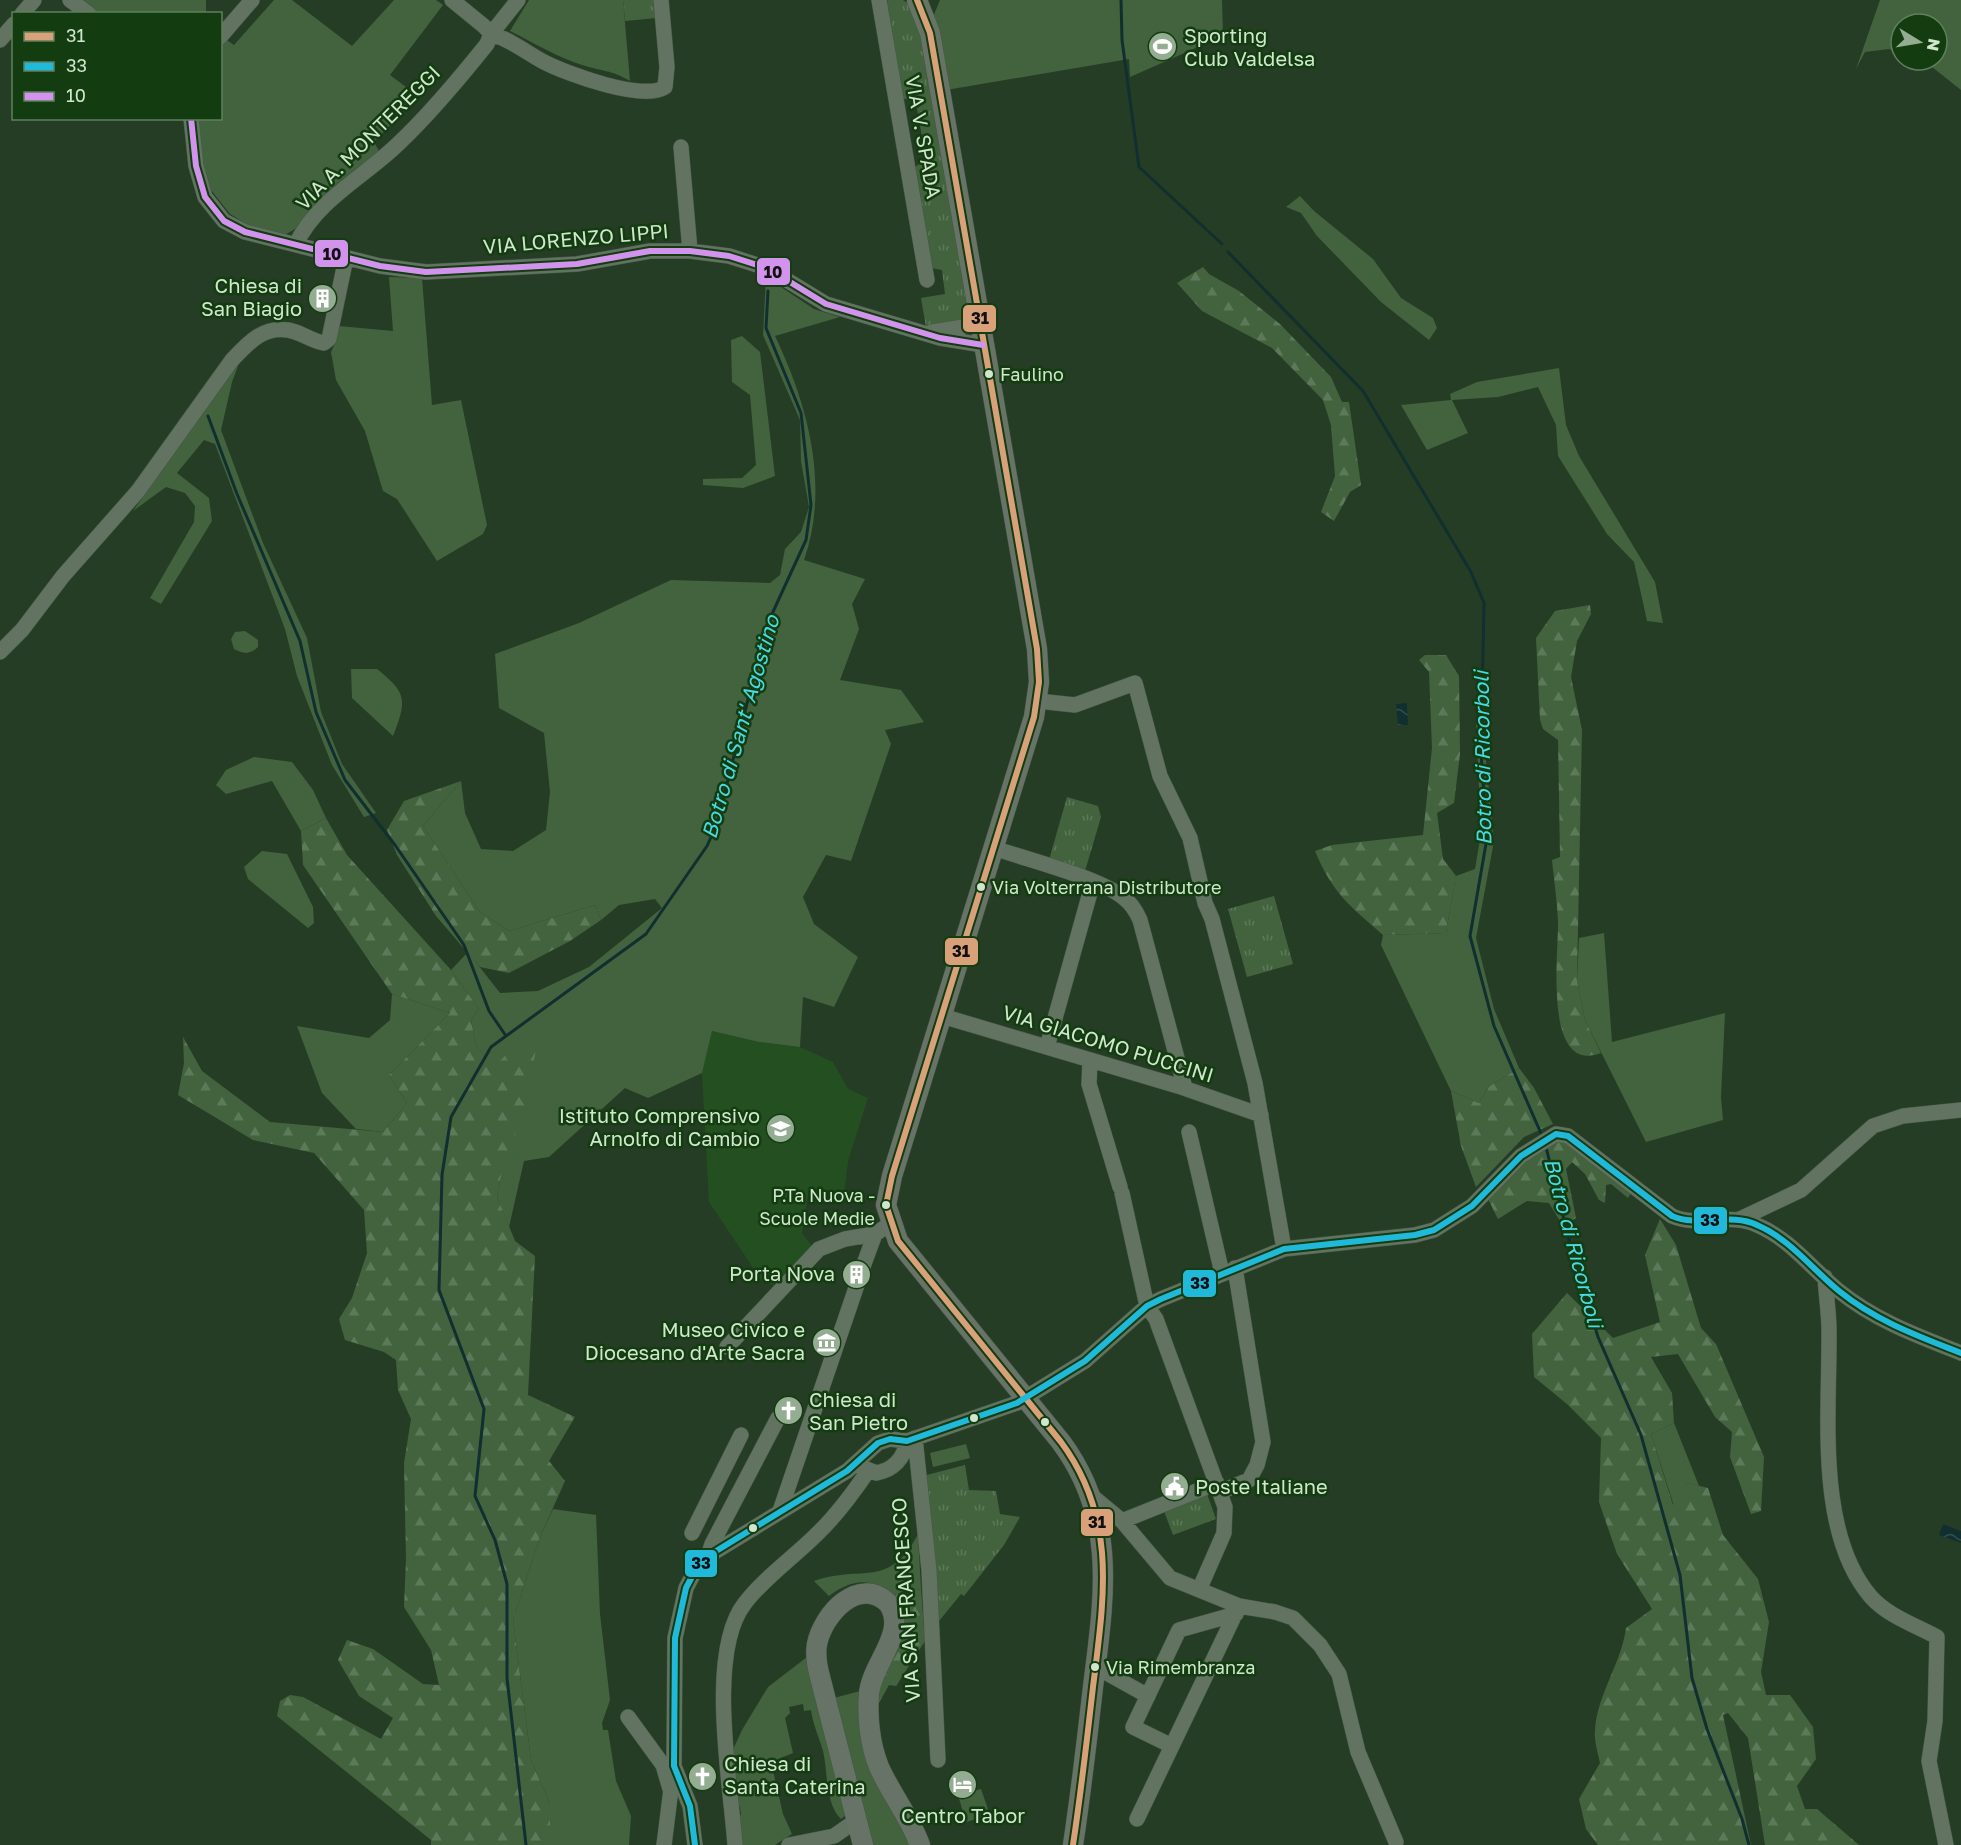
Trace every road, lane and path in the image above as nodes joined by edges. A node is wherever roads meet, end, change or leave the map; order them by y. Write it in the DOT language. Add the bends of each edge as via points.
graph roads {
  1 [pos="34,0"];
  2 [pos="70,0"];
  3 [pos="252,0"];
  4 [pos="452,0"];
  5 [pos="518,0"];
  6 [pos="662,0"];
  7 [pos="879,0"];
  8 [pos="917,0"];
  9 [pos="932,0"];
  10 [pos="24,12"];
  11 [pos="86,12"];
  12 [pos="12,26"];
  13 [pos="930,33"];
  14 [pos="491,34"];
  15 [pos="222,35"];
  16 [pos="0,40"];
  17 [pos="191,120"];
  18 [pos="681,147"];
  19 [pos="296,244"];
  20 [pos="690,251"];
  21 [pos="346,258"];
  22 [pos="927,280"];
  23 [pos="979,317"];
  24 [pos="926,333"];
  25 [pos="983,345"];
  26 [pos="0,652"];
  27 [pos="1038,701"];
  28 [pos="994,848"];
  29 [pos="1093,882"];
  30 [pos="942,1016"];
  31 [pos="1047,1047"];
  32 [pos="1090,1060"];
  33 [pos="1185,1088"];
  34 [pos="1961,1110"];
  35 [pos="1261,1115"];
  36 [pos="1190,1132"];
  37 [pos="1740,1219"];
  38 [pos="879,1234"];
  39 [pos="1284,1249"];
  40 [pos="1228,1271"];
  41 [pos="1825,1277"];
  42 [pos="1147,1306"];
  43 [pos="727,1347"];
  44 [pos="1961,1353"];
  45 [pos="1026,1397"];
  46 [pos="778,1418"];
  47 [pos="741,1435"];
  48 [pos="911,1439"];
  49 [pos="865,1466"];
  50 [pos="1219,1488"];
  51 [pos="1092,1496"];
  52 [pos="707,1504"];
  53 [pos="780,1511"];
  54 [pos="728,1514"];
  55 [pos="1122,1521"];
  56 [pos="692,1533"];
  57 [pos="708,1556"];
  58 [pos="1199,1590"];
  59 [pos="1238,1610"];
  60 [pos="1096,1667"];
  61 [pos="1148,1696"];
  62 [pos="628,1716"];
  63 [pos="1172,1746"];
  64 [pos="938,1760"];
  65 [pos="675,1773"];
  66 [pos="1082,1788"];
  67 [pos="670,1789"];
  68 [pos="1137,1819"];
  69 [pos="857,1820"];
  70 [pos="834,1836"];
  71 [pos="1396,1842"];
  72 [pos="795,1843"];
  73 [pos="664,1845"];
  74 [pos="695,1845"];
  75 [pos="735,1845"];
  76 [pos="862,1845"];
  77 [pos="920,1845"];
  78 [pos="1072,1845"];
  79 [pos="1081,1845"];
  80 [pos="1946,1845"];
  1 -- 10 [label="street"];
  2 -- 11 [label="street"];
  3 -- 15 [label="street"];
  4 -- 14 [label="street"];
  5 -- 14 [label="street, VIA A. MONTEREGGI"];
  6 -- 14 [label="street" via="667,73 665,87 660,91 632,90 580,77"];
  7 -- 22 [label="street, VIA V. SPADA"];
  8 -- 13 [label="main road"];
  9 -- 13 [label="main road"];
  12 -- 16 [label="street"];
  13 -- 23 [label="main road"];
  14 -- 19 [label="street, VIA A. MONTEREGGI" via="484,48 432,108 392,149 336,194"];
  17 -- 19 [label="street, VIA LORENZO LIPPI" via="199,183 213,210 245,232"];
  18 -- 20 [label="street, VIA LORENZO LIPPI"];
  19 -- 21 [label="street, VIA LORENZO LIPPI"];
  20 -- 21 [label="street, VIA LORENZO LIPPI" via="650,251 577,264 426,272"];
  20 -- 24 [label="street, VIA LORENZO LIPPI" via="748,261 767,268 826,304"];
  21 -- 26 [label="street" via="329,339 324,343 289,330 274,330 247,344 138,491"];
  23 -- 24 [label="street, VIA LORENZO LIPPI" via="956,329"];
  23 -- 25 [label="main road"];
  24 -- 25 [label="street, VIA LORENZO LIPPI"];
  25 -- 27 [label="main road" via="1037,649"];
  27 -- 28 [label="main road"];
  27 -- 35 [label="street" via="1075,705 1135,683 1160,776 1194,850"];
  28 -- 29 [label="street"];
  28 -- 30 [label="main road"];
  29 -- 31 [label="street"];
  29 -- 33 [label="street" via="1124,898 1140,920"];
  30 -- 31 [label="street, VIA GIACOMO PUCCINI"];
  30 -- 38 [label="main road" via="888,1188"];
  31 -- 32 [label="street, VIA GIACOMO PUCCINI"];
  32 -- 33 [label="street, VIA GIACOMO PUCCINI"];
  32 -- 42 [label="street" via="1089,1084 1121,1190"];
  33 -- 35 [label="street, VIA GIACOMO PUCCINI"];
  34 -- 37 [label="street" via="1904,1116 1873,1126 1801,1190"];
  35 -- 39 [label="street"];
  36 -- 40 [label="street"];
  37 -- 39 [label="street" via="1687,1220 1672,1216 1568,1136 1556,1134 1516,1160 1479,1201 1434,1230"];
  37 -- 41 [label="street" via="1778,1237"];
  38 -- 43 [label="street" via="844,1239 819,1250"];
  38 -- 45 [label="main road" via="901,1246"];
  38 -- 53 [label="street" via="860,1275"];
  39 -- 40 [label="street"];
  40 -- 42 [label="street"];
  40 -- 50 [label="street" via="1263,1447 1249,1480"];
  41 -- 44 [label="street" via="1882,1321"];
  41 -- 80 [label="street" via="1829,1329 1828,1470 1845,1552 1870,1596 1885,1610 1937,1637 1935,1721 1929,1761"];
  42 -- 45 [label="street" via="1085,1361"];
  42 -- 50 [label="street" via="1156,1319"];
  45 -- 48 [label="street" via="1006,1408"];
  45 -- 51 [label="main road" via="1066,1449"];
  46 -- 54 [label="street"];
  47 -- 52 [label="street"];
  48 -- 49 [label="street" via="881,1441"];
  48 -- 49 [label="street" via="897,1463 882,1472"];
  48 -- 64 [label="street, VIA SAN FRANCESCO" via="919,1473"];
  49 -- 53 [label="street"];
  49 -- 75 [label="street" via="822,1530 746,1602 732,1632 724,1705"];
  50 -- 55 [label="street"];
  50 -- 58 [label="street" via="1226,1511 1225,1527"];
  51 -- 55 [label="street"];
  51 -- 60 [label="main road" via="1104,1570"];
  52 -- 54 [label="street"];
  52 -- 56 [label="street"];
  53 -- 57 [label="street"];
  54 -- 57 [label="street"];
  55 -- 58 [label="street" via="1166,1575"];
  57 -- 65 [label="street" via="688,1583 677,1623"];
  58 -- 59 [label="street"];
  59 -- 61 [label="street" via="1179,1630"];
  59 -- 63 [label="street"];
  59 -- 71 [label="street" via="1275,1612 1296,1620 1332,1661 1341,1679 1358,1752"];
  60 -- 61 [label="street"];
  60 -- 66 [label="main road"];
  61 -- 63 [label="street" via="1133,1727"];
  62 -- 67 [label="street" via="663,1765"];
  63 -- 68 [label="street"];
  65 -- 67 [label="street"];
  65 -- 74 [label="street" via="690,1806"];
  66 -- 78 [label="main road"];
  66 -- 79 [label="main road"];
  67 -- 73 [label="street"];
  69 -- 70 [label="street"];
  69 -- 76 [label="main road"];
  69 -- 77 [label="main road" via="816,1650 823,1627 837,1608 851,1596 869,1593 888,1603 895,1620 891,1639 870,1685 873,1748 879,1768"];
  70 -- 72 [label="street"];
  70 -- 76 [label="street"];
}
